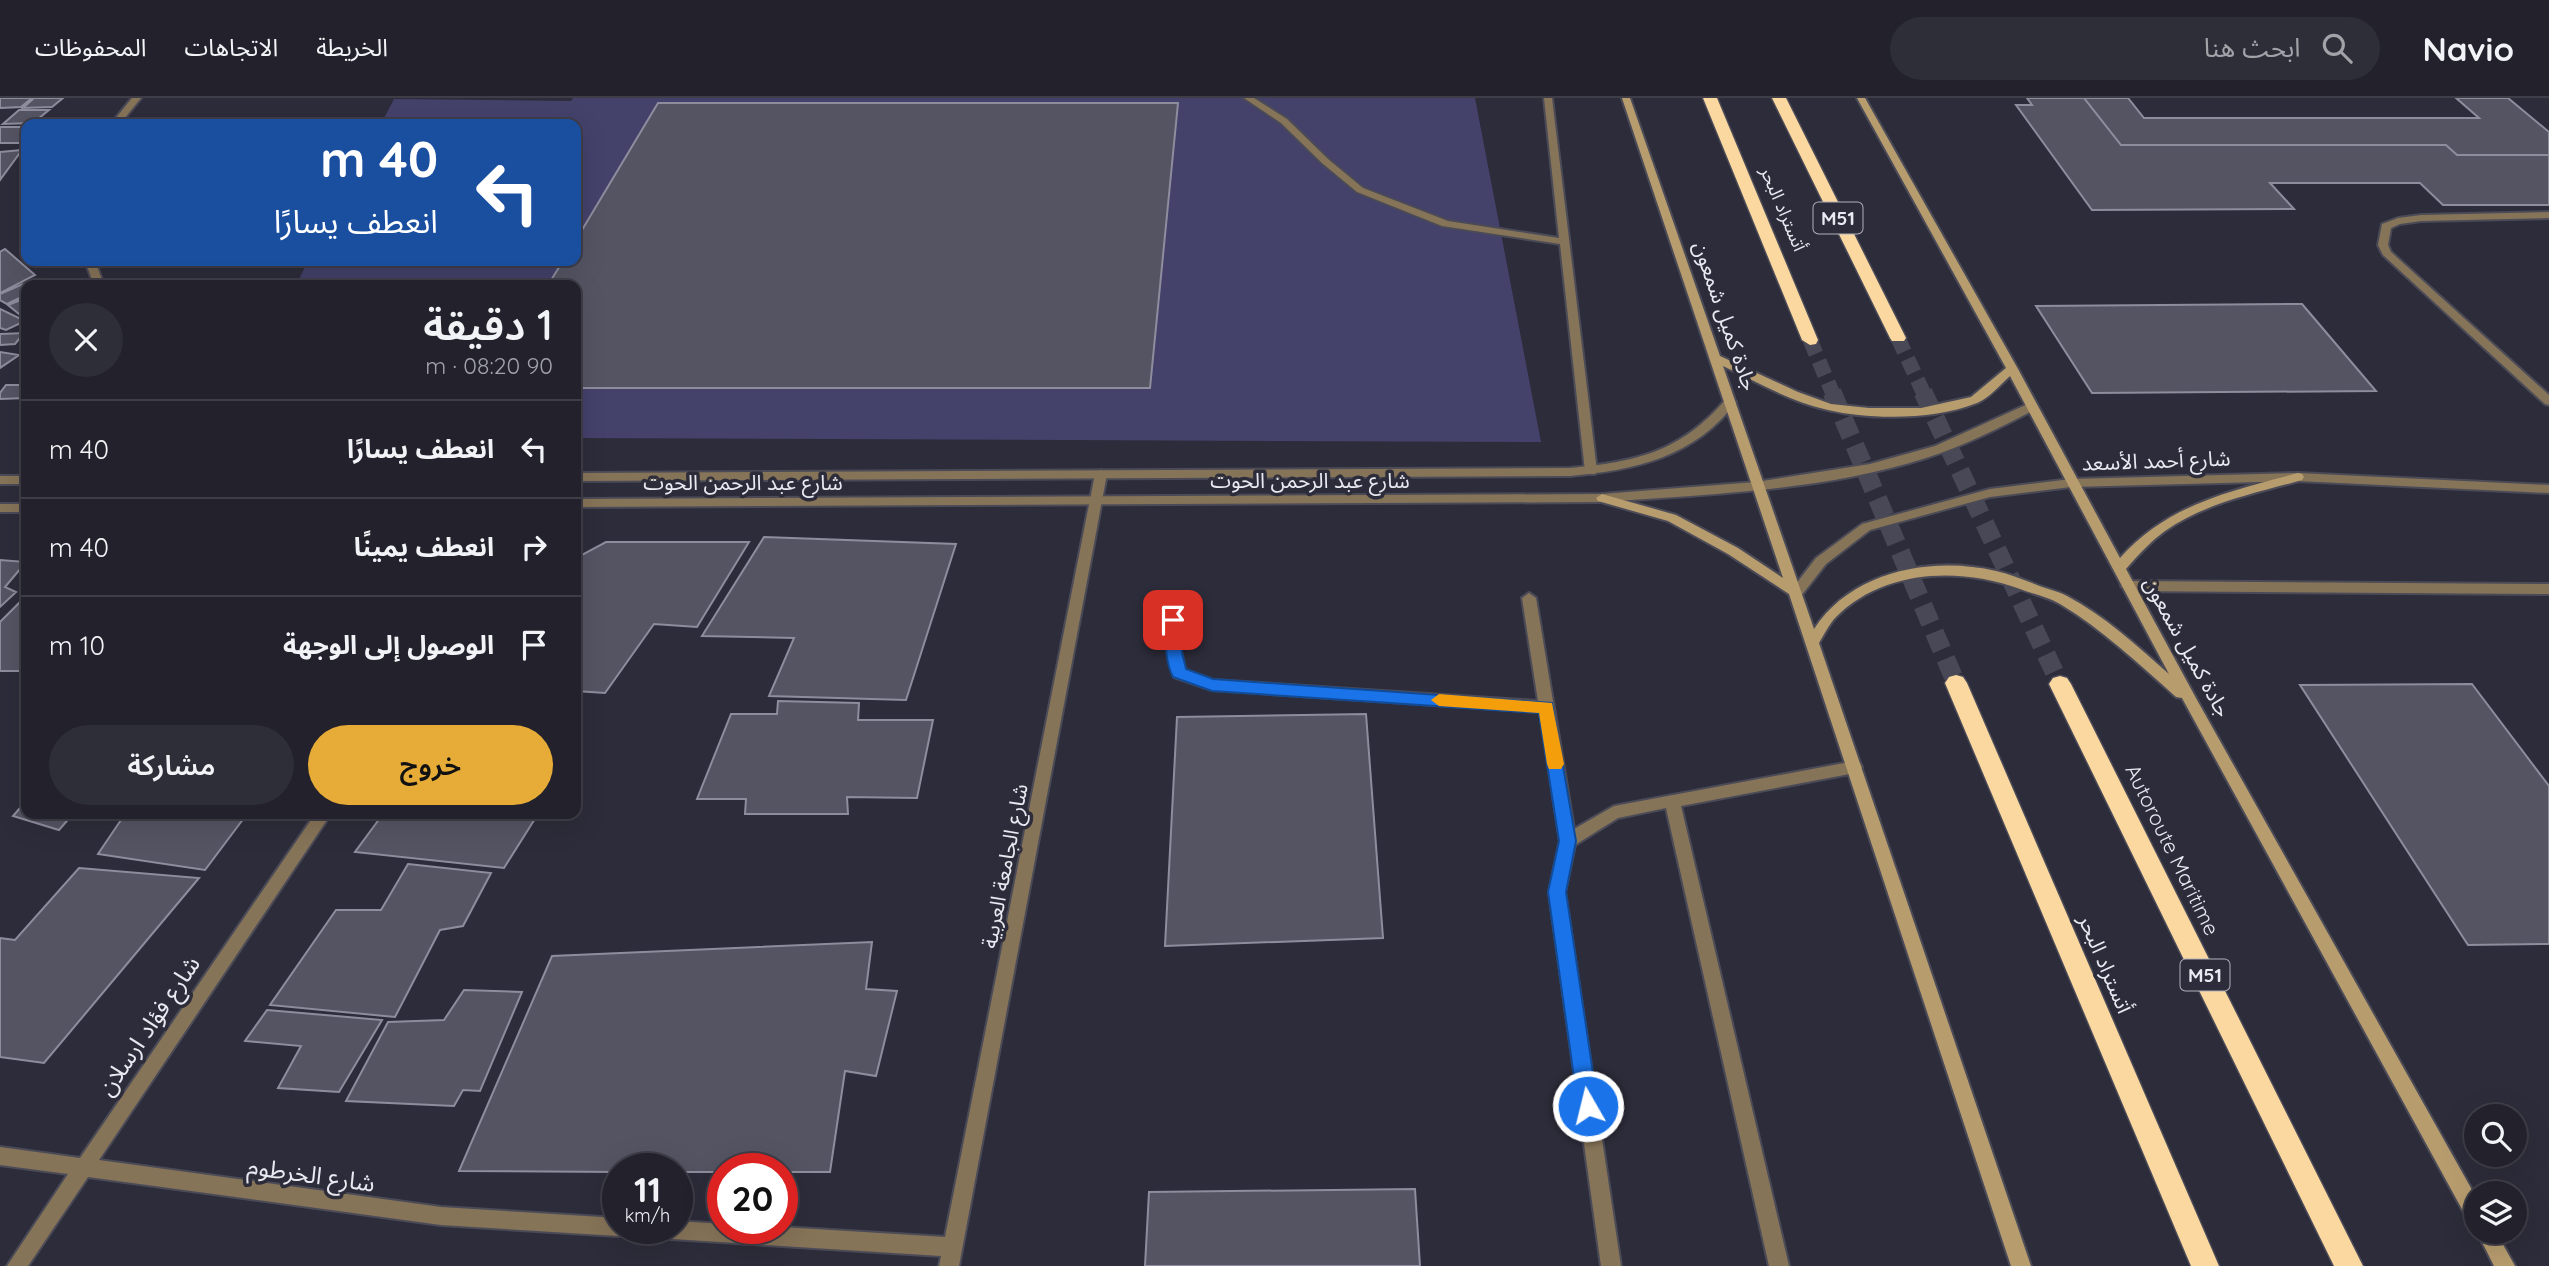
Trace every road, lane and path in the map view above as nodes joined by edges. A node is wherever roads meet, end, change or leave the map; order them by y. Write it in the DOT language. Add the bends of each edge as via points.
graph roads {
  1 [pos="137,98"];
  2 [pos="1248,98"];
  3 [pos="1548,98"];
  4 [pos="1626,98"];
  5 [pos="1710,98"];
  6 [pos="1779,98"];
  7 [pos="1861,98"];
  8 [pos="118,119"];
  9 [pos="2549,215"];
  10 [pos="1565,242"];
  11 [pos="1898,338"];
  12 [pos="1810,340"];
  13 [pos="1715,358"];
  14 [pos="2012,369"];
  15 [pos="2549,401"];
  16 [pos="1730,402"];
  17 [pos="2030,407"];
  18 [pos="1591,471"];
  19 [pos="1101,474"];
  20 [pos="581,477"];
  21 [pos="2298,477"];
  22 [pos="0,480"];
  23 [pos="21,480"];
  24 [pos="2071,483"];
  25 [pos="1757,486"];
  26 [pos="2549,489"];
  27 [pos="1602,498"];
  28 [pos="1095,502"];
  29 [pos="581,503"];
  30 [pos="0,508"];
  31 [pos="21,508"];
  32 [pos="2118,569"];
  33 [pos="2128,586"];
  34 [pos="2549,589"];
  35 [pos="1796,593"];
  36 [pos="1530,597"];
  37 [pos="1173,620"];
  38 [pos="1813,641"];
  39 [pos="1956,683"];
  40 [pos="2060,684"];
  41 [pos="2192,704"];
  42 [pos="1546,707"];
  43 [pos="1855,766"];
  44 [pos="1672,800"];
  45 [pos="320,819"];
  46 [pos="1568,841"];
  47 [pos="0,1156"];
  48 [pos="83,1169"];
  49 [pos="2464,1193"];
  50 [pos="602,1226"];
  51 [pos="693,1233"];
  52 [pos="2493,1244"];
  53 [pos="951,1257"];
  54 [pos="17,1266"];
  55 [pos="1611,1266"];
  56 [pos="1779,1266"];
  57 [pos="2021,1266"];
  58 [pos="2205,1266"];
  59 [pos="2349,1266"];
  60 [pos="2505,1266"];
  1 -- 8 [label="street"];
  2 -- 10 [label="street" via="1284,121 1360,190 1446,225"];
  3 -- 10 [label="street"];
  4 -- 13 [label="main road, جادة كميل شمعون"];
  5 -- 12 [label="highway, أتستراد البحر"];
  6 -- 11 [label="highway, M51"];
  7 -- 14 [label="main road, جادة كميل شمعون"];
  9 -- 15 [label="street" via="2408,219 2386,226 2383,237 2387,253"];
  10 -- 18 [label="street"];
  13 -- 14 [label="main road" via="1794,395 1829,407 1869,412 1921,412 1975,400"];
  13 -- 16 [label="main road, جادة كميل شمعون"];
  14 -- 17 [label="main road, جادة كميل شمعون"];
  16 -- 18 [label="street, شارع عبد الرحمن الحوت" via="1708,427 1677,447 1637,462"];
  16 -- 25 [label="main road, جادة كميل شمعون"];
  17 -- 24 [label="main road, جادة كميل شمعون"];
  17 -- 25 [label="street, شارع عبد الرحمن الحوت" via="1975,435 1909,458"];
  18 -- 19 [label="street, شارع عبد الرحمن الحوت"];
  19 -- 20 [label="street, شارع عبد الرحمن الحوت"];
  19 -- 28 [label="street, شارع الجامعة العربية"];
  21 -- 24 [label="street, شارع أحمد الأسعد"];
  21 -- 26 [label="street, شارع أحمد الأسعد"];
  21 -- 32 [label="main road" via="2217,500 2177,518 2144,541"];
  22 -- 23 [label="street"];
  24 -- 32 [label="main road, جادة كميل شمعون"];
  24 -- 35 [label="street, شارع أحمد الأسعد" via="1990,493 1866,527 1821,561"];
  25 -- 27 [label="street, شارع عبد الرحمن الحوت"];
  25 -- 35 [label="main road, جادة كميل شمعون"];
  27 -- 28 [label="street, شارع عبد الرحمن الحوت"];
  27 -- 35 [label="main road" via="1672,518"];
  28 -- 29 [label="street, شارع عبد الرحمن الحوت"];
  28 -- 53 [label="street, شارع الجامعة العربية"];
  30 -- 31 [label="street"];
  32 -- 33 [label="main road, جادة كميل شمعون"];
  33 -- 34 [label="street"];
  33 -- 41 [label="main road, جادة كميل شمعون"];
  35 -- 38 [label="main road, جادة كميل شمعون"];
  36 -- 42 [label="street"];
  37 -- 42 [label="street" via="1179,673 1212,685"];
  38 -- 41 [label="main road" via="1830,615 1881,580 1935,570 1995,575 2062,599 2148,662"];
  38 -- 43 [label="main road, جادة كميل شمعون"];
  39 -- 58 [label="highway, أتستراد البحر"];
  40 -- 59 [label="highway, Autoroute Maritime / M51"];
  41 -- 49 [label="main road, جادة كميل شمعون"];
  42 -- 46 [label="street"];
  43 -- 44 [label="street"];
  43 -- 57 [label="main road, جادة كميل شمعون"];
  44 -- 46 [label="street" via="1614,812"];
  44 -- 56 [label="street"];
  45 -- 48 [label="street, شارع فؤاد ارسلان"];
  46 -- 55 [label="street" via="1557,892"];
  47 -- 48 [label="street, شارع الخرطوم"];
  48 -- 50 [label="street, شارع الخرطوم" via="441,1216"];
  48 -- 54 [label="street, شارع فؤاد ارسلان"];
  51 -- 53 [label="street"];
  52 -- 60 [label="main road"];
}
